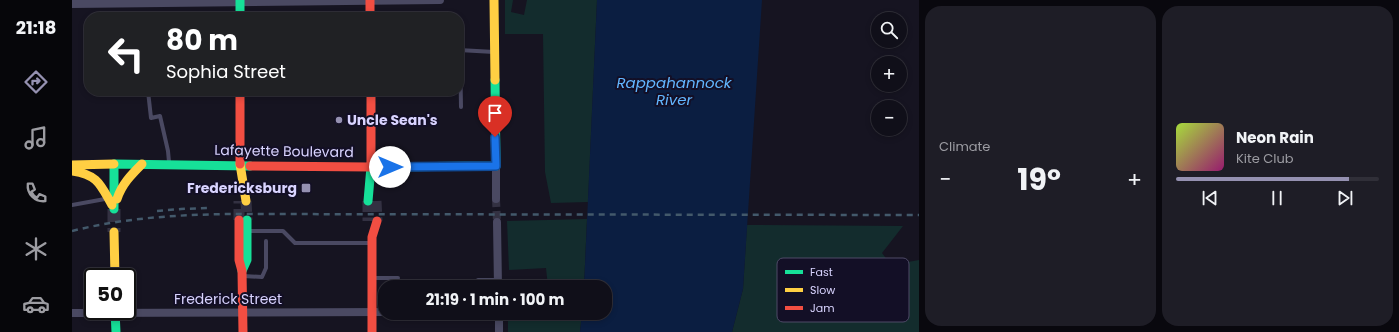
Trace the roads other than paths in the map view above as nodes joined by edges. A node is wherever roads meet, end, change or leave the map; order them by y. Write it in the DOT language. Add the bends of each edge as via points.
graph roads {
  1 [pos="370,0"];
  2 [pos="440,0"];
  3 [pos="494,0"];
  4 [pos="240,1"];
  5 [pos="164,2"];
  6 [pos="72,4"];
  7 [pos="240,12"];
  8 [pos="370,12"];
  9 [pos="464,50"];
  10 [pos="495,52"];
  11 [pos="149,96"];
  12 [pos="240,96"];
  13 [pos="371,96"];
  14 [pos="460,96"];
  15 [pos="460,107"];
  16 [pos="72,158"];
  17 [pos="86,164"];
  18 [pos="114,164"];
  19 [pos="142,164"];
  20 [pos="169,164"];
  21 [pos="240,164"];
  22 [pos="72,165"];
  23 [pos="496,166"];
  24 [pos="371,171"];
  25 [pos="72,172"];
  26 [pos="108,198"];
  27 [pos="496,198"];
  28 [pos="243,201"];
  29 [pos="372,201"];
  30 [pos="72,205"];
  31 [pos="114,209"];
  32 [pos="372,221"];
  33 [pos="497,222"];
  34 [pos="247,231"];
  35 [pos="114,232"];
  36 [pos="372,240"];
  37 [pos="266,241"];
  38 [pos="115,268"];
  39 [pos="242,273"];
  40 [pos="372,278"];
  41 [pos="398,278"];
  42 [pos="498,280"];
  43 [pos="136,312"];
  44 [pos="243,312"];
  45 [pos="372,312"];
  46 [pos="378,312"];
  47 [pos="84,313"];
  48 [pos="72,314"];
  49 [pos="116,320"];
  50 [pos="499,320"];
  51 [pos="116,332"];
  52 [pos="243,332"];
  53 [pos="372,332"];
  54 [pos="499,332"];
  1 -- 2 [label="street"];
  1 -- 4 [label="street"];
  1 -- 8 [label="main road"];
  3 -- 10 [label="main road"];
  4 -- 5 [label="street"];
  4 -- 7 [label="main road"];
  5 -- 6 [label="street"];
  9 -- 10 [label="lane"];
  10 -- 23 [label="main road"];
  11 -- 20 [label="lane" via="151,118 160,116"];
  12 -- 21 [label="main road"];
  13 -- 24 [label="main road"];
  14 -- 15 [label="lane"];
  16 -- 17 [label="main road"];
  17 -- 18 [label="main road, Lafayette Boulevard"];
  17 -- 22 [label="main road, Lafayette Boulevard"];
  18 -- 19 [label="main road, Lafayette Boulevard"];
  18 -- 31 [label="main road"];
  19 -- 20 [label="main road, Lafayette Boulevard"];
  19 -- 31 [label="main road" via="120,188"];
  20 -- 21 [label="main road, Lafayette Boulevard"];
  21 -- 24 [label="main road, Lafayette Boulevard"];
  21 -- 28 [label="main road"];
  23 -- 24 [label="main road, Lafayette Boulevard"];
  23 -- 27 [label="street"];
  24 -- 29 [label="main road"];
  25 -- 26 [label="main road" via="86,173 95,179"];
  26 -- 30 [label="lane"];
  26 -- 31 [label="main road"];
  32 -- 36 [label="main road"];
  33 -- 42 [label="street"];
  34 -- 36 [label="lane" via="283,231 295,243"];
  34 -- 39 [label="main road" via="247,260"];
  34 -- 39 [label="main road" via="243,220 239,260"];
  35 -- 38 [label="main road"];
  36 -- 40 [label="main road"];
  37 -- 39 [label="lane" via="266,268 262,276"];
  39 -- 44 [label="main road"];
  40 -- 41 [label="lane"];
  40 -- 45 [label="main road"];
  43 -- 44 [label="street, Frederick Street"];
  44 -- 45 [label="street, Frederick Street"];
  44 -- 52 [label="main road"];
  45 -- 46 [label="street, Frederick Street"];
  45 -- 53 [label="main road"];
  47 -- 48 [label="street, Frederick Street"];
  49 -- 51 [label="main road"];
  50 -- 54 [label="street"];
}
